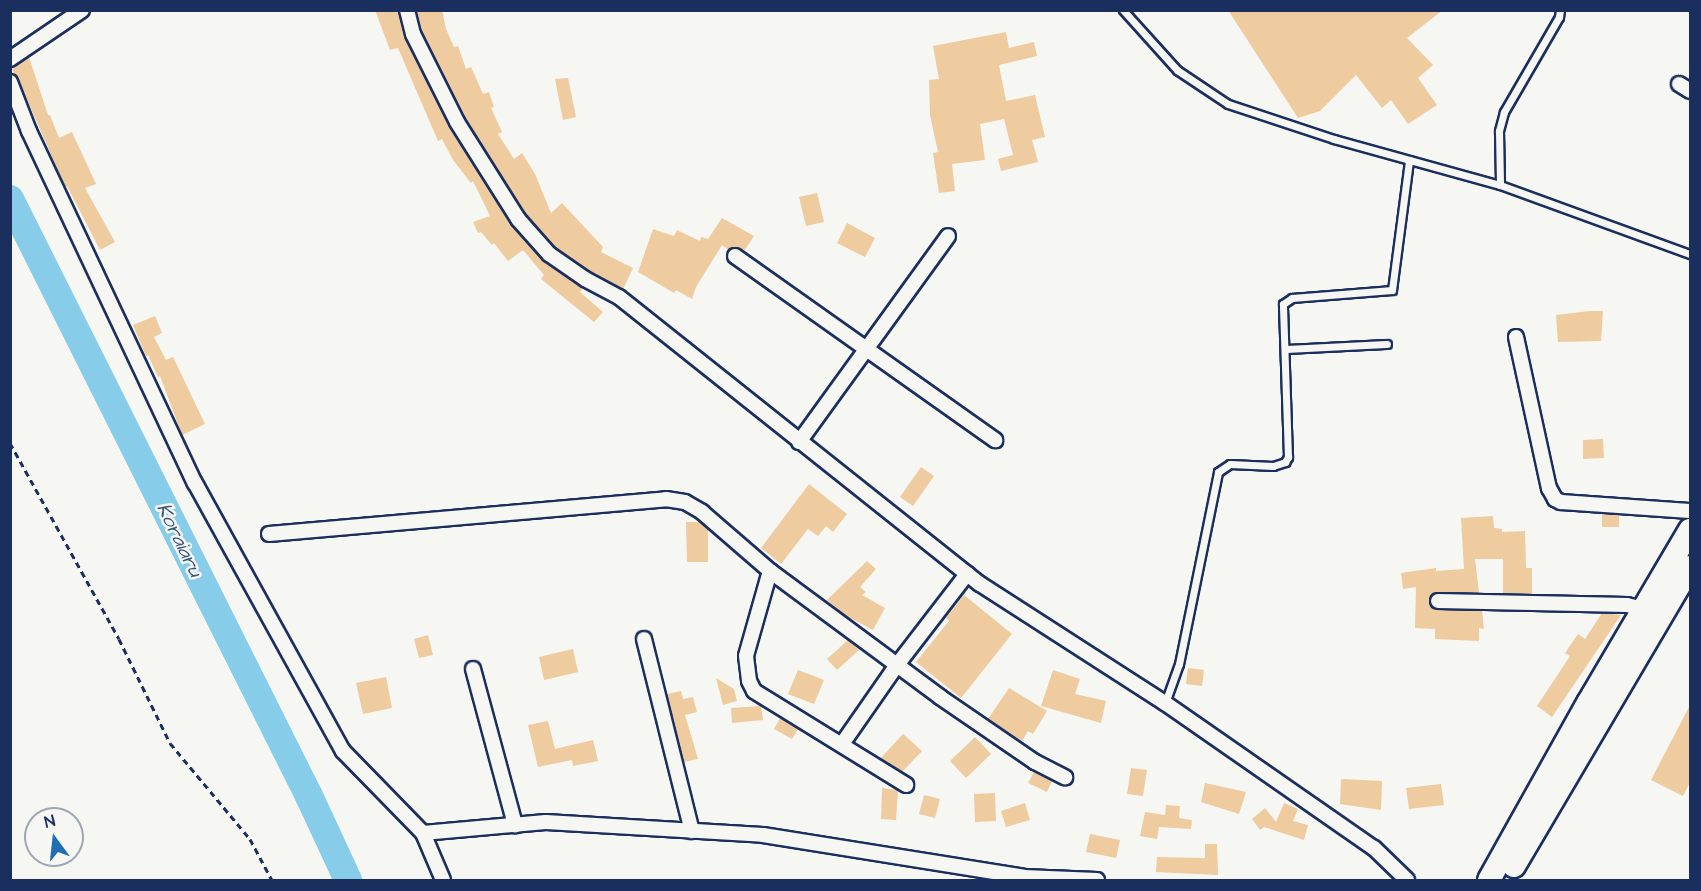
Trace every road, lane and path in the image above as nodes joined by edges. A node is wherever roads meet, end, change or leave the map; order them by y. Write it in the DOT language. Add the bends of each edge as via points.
graph roads {
  1 [pos="82,10"];
  2 [pos="407,10"];
  3 [pos="1122,10"];
  4 [pos="1560,10"];
  5 [pos="10,59"];
  6 [pos="10,82"];
  7 [pos="1409,160"];
  8 [pos="1500,185"];
  9 [pos="948,236"];
  10 [pos="1690,254"];
  11 [pos="735,256"];
  12 [pos="1516,337"];
  13 [pos="1387,344"];
  14 [pos="866,349"];
  15 [pos="1285,349"];
  16 [pos="995,440"];
  17 [pos="799,442"];
  18 [pos="10,443"];
  19 [pos="1690,511"];
  20 [pos="1690,530"];
  21 [pos="269,534"];
  22 [pos="1690,567"];
  23 [pos="770,571"];
  24 [pos="967,574"];
  25 [pos="1438,601"];
  26 [pos="1653,613"];
  27 [pos="644,639"];
  28 [pos="897,665"];
  29 [pos="473,669"];
  30 [pos="1165,703"];
  31 [pos="842,744"];
  32 [pos="1065,777"];
  33 [pos="906,785"];
  34 [pos="515,825"];
  35 [pos="692,831"];
  36 [pos="423,834"];
  37 [pos="272,880"];
  38 [pos="443,880"];
  39 [pos="1097,880"];
  40 [pos="1407,880"];
  41 [pos="1489,880"];
  42 [pos="1505,880"];
  1 -- 5 [label="street"];
  2 -- 17 [label="street" via="413,34 457,122 518,219 549,254 619,297"];
  3 -- 7 [label="lane" via="1177,70 1228,104"];
  4 -- 8 [label="lane" via="1504,112 1499,131"];
  6 -- 36 [label="street" via="29,131 195,483 343,752"];
  7 -- 8 [label="lane"];
  7 -- 15 [label="lane" via="1392,291 1287,299 1282,309"];
  8 -- 10 [label="lane"];
  9 -- 14 [label="street"];
  11 -- 14 [label="street"];
  12 -- 19 [label="street" via="1549,489 1555,500"];
  13 -- 15 [label="lane"];
  14 -- 16 [label="street"];
  14 -- 17 [label="street"];
  15 -- 30 [label="lane" via="1288,458 1273,466 1230,464 1218,472 1179,664"];
  17 -- 24 [label="street"];
  18 -- 37 [label="path" via="119,639 170,743 250,839"];
  20 -- 26 [label="main road"];
  21 -- 23 [label="street" via="666,499 685,502 702,512"];
  22 -- 26 [label="main road"];
  23 -- 28 [label="street"];
  23 -- 31 [label="street" via="746,656 749,681 763,698"];
  24 -- 28 [label="street"];
  24 -- 30 [label="street"];
  25 -- 26 [label="street" via="1627,605"];
  26 -- 41 [label="main road"];
  26 -- 42 [label="main road"];
  27 -- 35 [label="street"];
  28 -- 31 [label="street"];
  28 -- 32 [label="street" via="1035,762"];
  29 -- 34 [label="street"];
  30 -- 40 [label="street" via="1374,848"];
  31 -- 33 [label="street"];
  34 -- 35 [label="street" via="546,822"];
  34 -- 36 [label="street"];
  35 -- 39 [label="street" via="763,835 1024,877"];
  36 -- 38 [label="street"];
}
